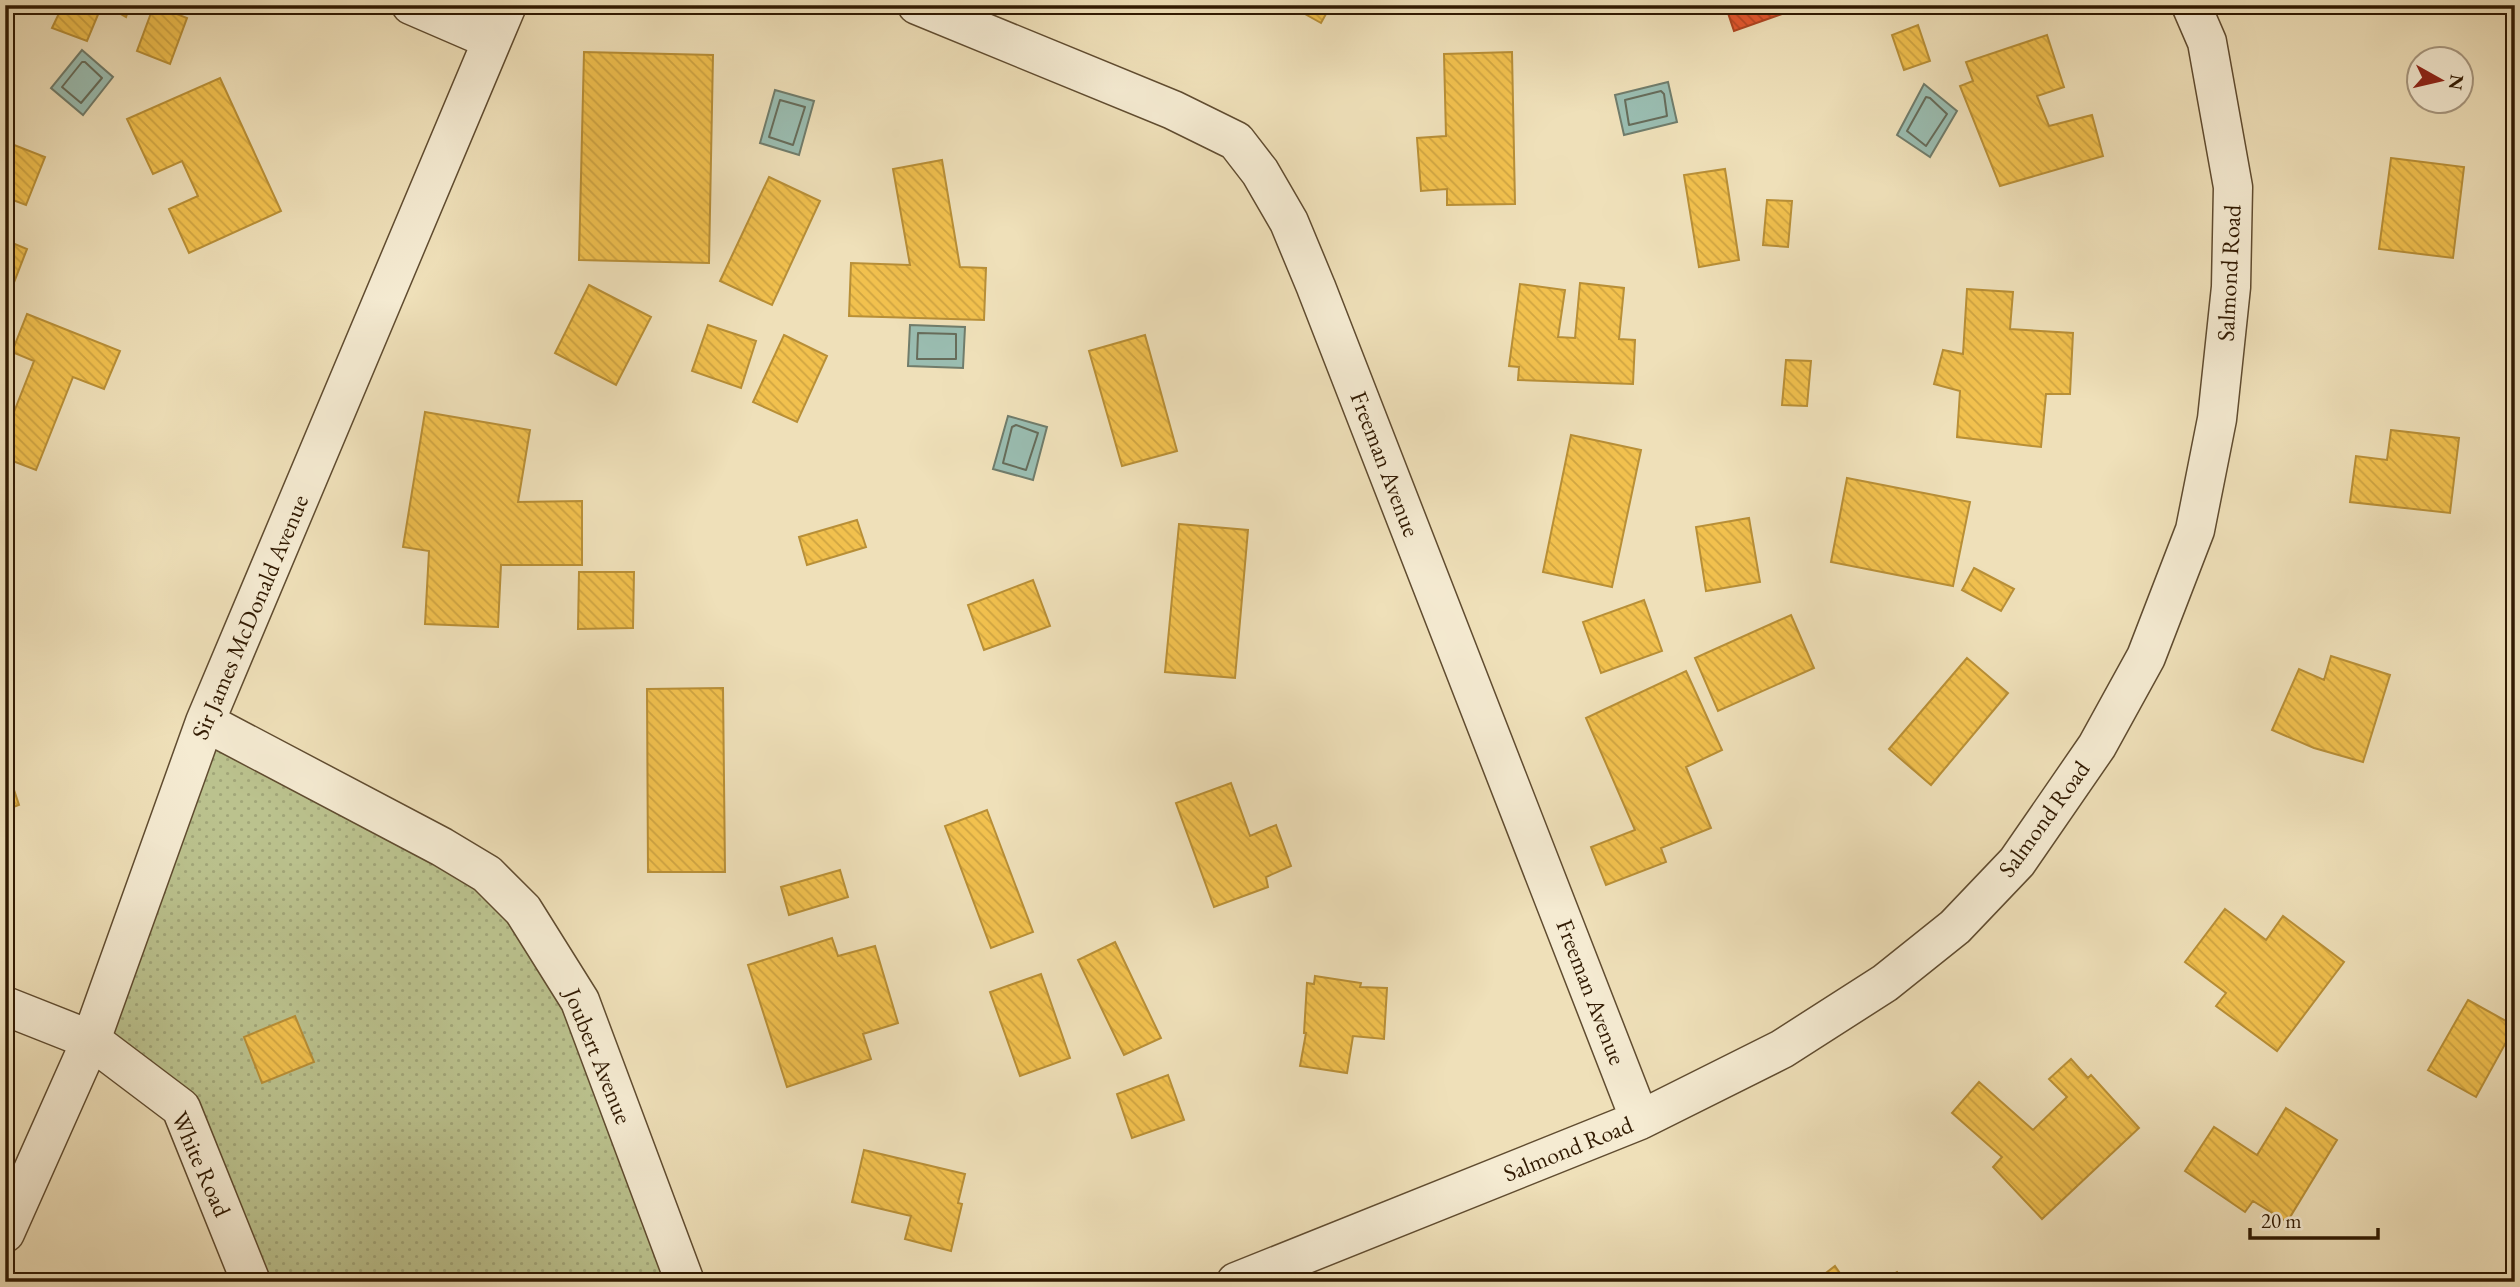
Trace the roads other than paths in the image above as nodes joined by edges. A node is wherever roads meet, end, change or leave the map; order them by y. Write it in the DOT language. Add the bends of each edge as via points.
graph roads {
  1 [pos="411,5"];
  2 [pos="508,5"];
  3 [pos="917,5"];
  4 [pos="2191,5"];
  5 [pos="492,40"];
  6 [pos="205,722"];
  7 [pos="5,1006"];
  8 [pos="91,1040"];
  9 [pos="1640,1120"];
  10 [pos="5,1233"];
  11 [pos="251,1282"];
  12 [pos="685,1282"];
  13 [pos="1236,1282"];
  1 -- 5 [label="street"];
  2 -- 5 [label="street, Sir James McDonald Avenue"];
  3 -- 9 [label="street, Freeman Avenue" via="1173,110 1236,141 1260,172 1289,222 1316,287"];
  4 -- 9 [label="street, Salmond Road" via="2207,42 2233,187 2231,287 2217,419 2194,530 2146,657 2097,746 2018,862 1955,928 1885,983 1782,1049"];
  5 -- 6 [label="street, Sir James McDonald Avenue"];
  6 -- 8 [label="street, Sir James McDonald Avenue"];
  6 -- 12 [label="street, Joubert Avenue" via="487,874 523,910 580,1002"];
  7 -- 8 [label="street, White Road"];
  8 -- 10 [label="street, Sir James McDonald Avenue"];
  8 -- 11 [label="street, White Road" via="181,1108"];
  9 -- 13 [label="street, Salmond Road"];
}
